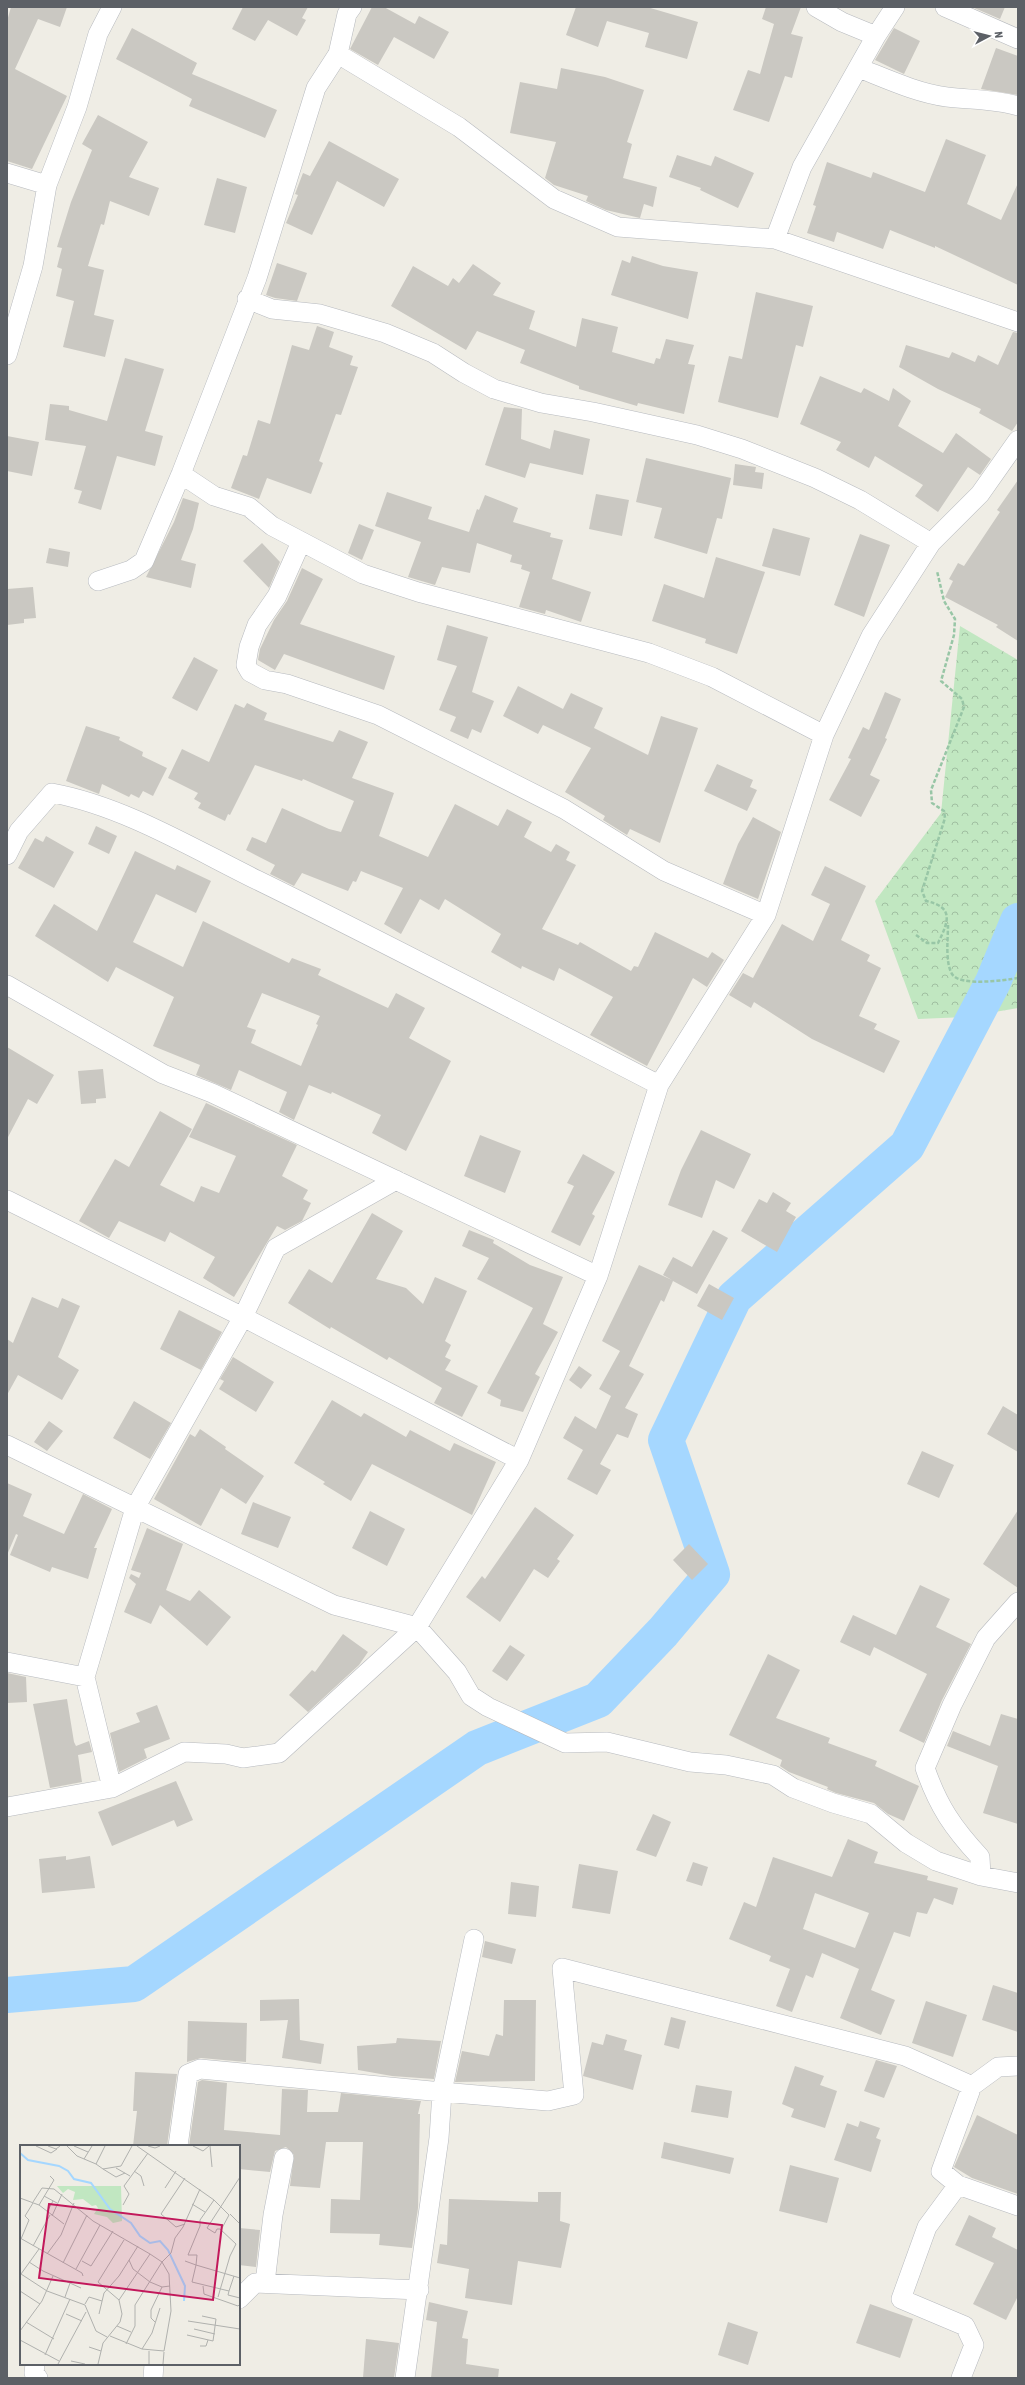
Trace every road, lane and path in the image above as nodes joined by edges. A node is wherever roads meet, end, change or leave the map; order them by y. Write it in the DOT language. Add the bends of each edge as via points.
graph roads {
  1 [pos="112,7"];
  2 [pos="352,7"];
  3 [pos="816,7"];
  4 [pos="895,7"];
  5 [pos="945,7"];
  6 [pos="876,36"];
  7 [pos="1018,39"];
  8 [pos="338,54"];
  9 [pos="859,68"];
  10 [pos="1018,106"];
  11 [pos="7,173"];
  12 [pos="47,185"];
  13 [pos="775,239"];
  14 [pos="248,299"];
  15 [pos="1018,322"];
  16 [pos="7,355"];
  17 [pos="1018,440"];
  18 [pos="181,474"];
  19 [pos="301,542"];
  20 [pos="931,543"];
  21 [pos="98,581"];
  22 [pos="824,735"];
  23 [pos="7,855"];
  24 [pos="766,915"];
  25 [pos="948,924"];
  26 [pos="916,935"];
  27 [pos="1018,978"];
  28 [pos="7,984"];
  29 [pos="659,1085"];
  30 [pos="396,1180"];
  31 [pos="7,1200"];
  32 [pos="598,1276"];
  33 [pos="243,1317"];
  34 [pos="7,1445"];
  35 [pos="519,1460"];
  36 [pos="135,1508"];
  37 [pos="1018,1602"];
  38 [pos="417,1628"];
  39 [pos="7,1662"];
  40 [pos="85,1677"];
  41 [pos="112,1788"];
  42 [pos="7,1806"];
  43 [pos="981,1876"];
  44 [pos="1018,1883"];
  45 [pos="474,1939"];
  46 [pos="1018,2066"];
  47 [pos="972,2086"];
  48 [pos="442,2092"];
  49 [pos="178,2145"];
  50 [pos="284,2158"];
  51 [pos="958,2185"];
  52 [pos="1018,2206"];
  53 [pos="265,2283"];
  54 [pos="419,2290"];
  55 [pos="240,2298"];
  56 [pos="35,2365"];
  57 [pos="154,2365"];
  58 [pos="38,2378"];
  59 [pos="153,2378"];
  60 [pos="406,2378"];
  61 [pos="962,2378"];
  1 -- 12 [label="street" via="98,34 77,107"];
  2 -- 8 [label="street" via="347,14"];
  3 -- 6 [label="street" via="842,22"];
  4 -- 6 [label="street"];
  5 -- 7 [label="street"];
  6 -- 9 [label="street"];
  8 -- 13 [label="street" via="459,127 554,199 618,227"];
  8 -- 14 [label="street" via="316,88 283,198"];
  9 -- 10 [label="street" via="893,82 946,97"];
  9 -- 13 [label="street" via="802,167"];
  11 -- 12 [label="street"];
  12 -- 16 [label="street" via="33,266"];
  13 -- 15 [label="street"];
  14 -- 18 [label="street"];
  14 -- 20 [label="street" via="272,309 320,314 385,333 433,353 494,389 534,401 697,435 742,449 815,478 860,500"];
  17 -- 20 [label="street" via="980,494"];
  18 -- 19 [label="street" via="214,496 249,507 272,526"];
  18 -- 21 [label="street" via="144,561 131,570"];
  19 -- 22 [label="street" via="363,574 418,592 649,653 712,677"];
  19 -- 24 [label="street" via="277,596 257,625 246,664 250,672 265,680 287,684 378,715 564,809 664,871"];
  20 -- 22 [label="street" via="871,636"];
  20 -- 25 [label="path" via="944,601 955,619 954,634 941,682 964,703 931,790 932,803 944,811 945,818 922,891 926,901 939,904 946,913"];
  22 -- 24 [label="street"];
  23 -- 29 [label="street" via="19,831 52,793 82,798 174,839 307,904"];
  24 -- 29 [label="street"];
  25 -- 26 [label="path" via="938,943 927,943"];
  25 -- 27 [label="path" via="949,960 952,974 958,980 993,982"];
  28 -- 30 [label="street" via="163,1074 212,1093"];
  29 -- 32 [label="street"];
  30 -- 32 [label="street"];
  30 -- 33 [label="street" via="276,1248"];
  31 -- 33 [label="street"];
  32 -- 35 [label="street"];
  33 -- 35 [label="street"];
  33 -- 36 [label="street"];
  34 -- 36 [label="street"];
  35 -- 38 [label="street"];
  36 -- 38 [label="street" via="334,1605"];
  36 -- 40 [label="street"];
  37 -- 43 [label="street" via="986,1638 952,1705 925,1768 936,1800 963,1839 980,1857"];
  38 -- 41 [label="street" via="279,1753 243,1758 226,1754 184,1752"];
  38 -- 43 [label="street" via="456,1672 470,1696 565,1743 607,1742 690,1762 726,1765 773,1775 793,1788 871,1814 906,1843 936,1861"];
  39 -- 40 [label="street"];
  40 -- 41 [label="street"];
  41 -- 42 [label="street"];
  43 -- 44 [label="street"];
  45 -- 48 [label="street"];
  46 -- 47 [label="street" via="998,2068"];
  47 -- 48 [label="street" via="905,2056 562,1968 574,2095 548,2101"];
  47 -- 51 [label="street" via="941,2171"];
  48 -- 49 [label="street" via="200,2069 188,2074"];
  48 -- 54 [label="street"];
  50 -- 53 [label="street" via="273,2215"];
  51 -- 52 [label="street"];
  51 -- 61 [label="street" via="927,2227 900,2299 965,2326 974,2345"];
  53 -- 54 [label="street"];
  53 -- 55 [label="street" via="255,2283"];
  54 -- 60 [label="street"];
  56 -- 58 [label="street" via="34,2373"];
  57 -- 59 [label="street"];
}
